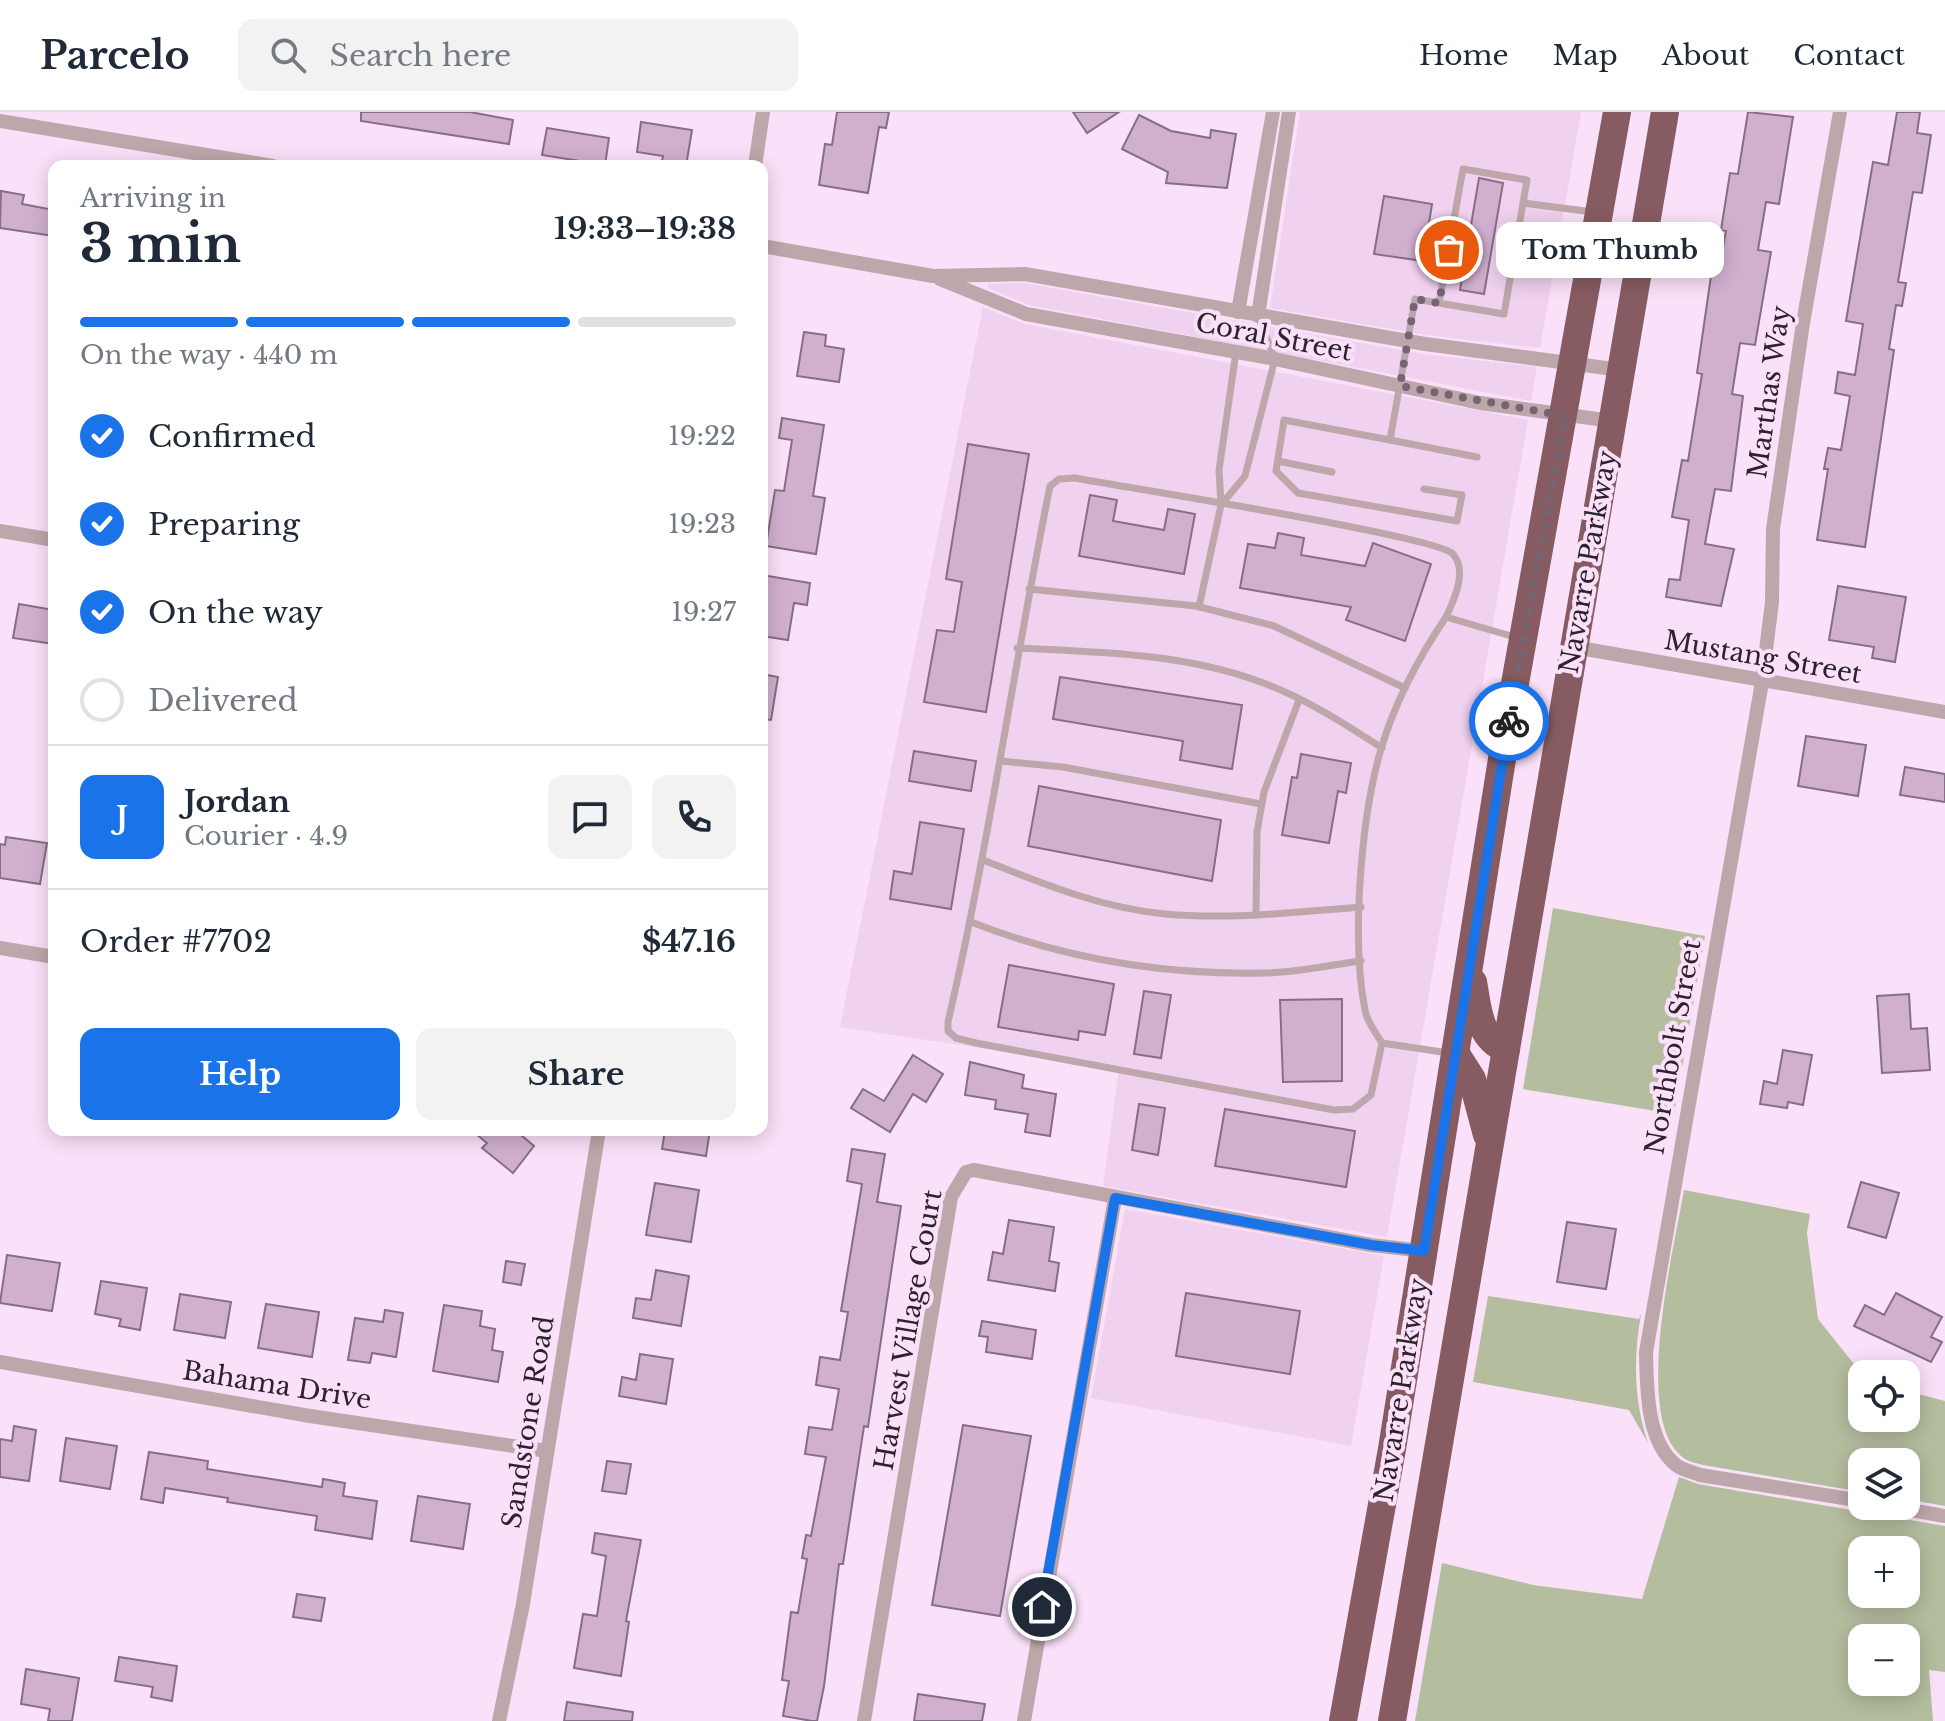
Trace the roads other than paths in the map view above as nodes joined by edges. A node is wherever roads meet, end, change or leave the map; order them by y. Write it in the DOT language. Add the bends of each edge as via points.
graph roads {
  1 [pos="763,112"];
  2 [pos="1273,112"];
  3 [pos="1289,112"];
  4 [pos="1617,112"];
  5 [pos="1665,112"];
  6 [pos="1840,112"];
  7 [pos="0,121"];
  8 [pos="237,160"];
  9 [pos="756,160"];
  10 [pos="1523,203"];
  11 [pos="1600,212"];
  12 [pos="768,247"];
  13 [pos="933,276"];
  14 [pos="1439,303"];
  15 [pos="1238,312"];
  16 [pos="1258,316"];
  17 [pos="1409,342"];
  18 [pos="1236,352"];
  19 [pos="1275,359"];
  20 [pos="1575,362"];
  21 [pos="1621,370"];
  22 [pos="1400,386"];
  23 [pos="1565,416"];
  24 [pos="1612,421"];
  25 [pos="1390,440"];
  26 [pos="1477,457"];
  27 [pos="1278,461"];
  28 [pos="1332,472"];
  29 [pos="1424,489"];
  30 [pos="1221,505"];
  31 [pos="0,531"];
  32 [pos="48,539"];
  33 [pos="1029,589"];
  34 [pos="1199,607"];
  35 [pos="1446,617"];
  36 [pos="1524,640"];
  37 [pos="1574,647"];
  38 [pos="1017,648"];
  39 [pos="1762,682"];
  40 [pos="1405,688"];
  41 [pos="1299,700"];
  42 [pos="1945,712"];
  43 [pos="1382,748"];
  44 [pos="1001,761"];
  45 [pos="1261,804"];
  46 [pos="983,860"];
  47 [pos="1361,907"];
  48 [pos="1256,915"];
  49 [pos="971,922"];
  50 [pos="0,948"];
  51 [pos="48,956"];
  52 [pos="1361,961"];
  53 [pos="1470,966"];
  54 [pos="1382,1043"];
  55 [pos="1506,1049"];
  56 [pos="1456,1054"];
  57 [pos="598,1136"];
  58 [pos="1490,1144"];
  59 [pos="1115,1198"];
  60 [pos="1424,1251"];
  61 [pos="0,1362"];
  62 [pos="547,1451"];
  63 [pos="1848,1499"];
  64 [pos="1920,1512"];
  65 [pos="1945,1516"];
  66 [pos="499,1721"];
  67 [pos="864,1721"];
  68 [pos="1024,1721"];
  69 [pos="1343,1721"];
  70 [pos="1392,1721"];
  1 -- 9 [label="street"];
  2 -- 15 [label="street"];
  3 -- 16 [label="street"];
  4 -- 11 [label="highway, Navarre Parkway"];
  5 -- 21 [label="highway, Navarre Parkway"];
  6 -- 39 [label="street, Marthas Way" via="1773,529 1772,602"];
  7 -- 8 [label="street"];
  10 -- 11 [label="lane"];
  10 -- 14 [label="lane" via="1504,314"];
  10 -- 14 [label="lane" via="1527,180 1463,169"];
  11 -- 20 [label="highway, Navarre Parkway"];
  12 -- 13 [label="street, Coral Street"];
  13 -- 15 [label="street, Coral Street" via="1025,274"];
  13 -- 18 [label="street, Coral Street" via="1026,314"];
  14 -- 17 [label="lane" via="1415,299"];
  15 -- 16 [label="street, Coral Street"];
  16 -- 17 [label="street, Coral Street"];
  16 -- 19 [label="lane"];
  17 -- 20 [label="street, Coral Street"];
  17 -- 22 [label="lane"];
  18 -- 19 [label="street, Coral Street"];
  18 -- 30 [label="lane" via="1219,470"];
  19 -- 22 [label="street, Coral Street"];
  19 -- 30 [label="lane" via="1245,476"];
  20 -- 21 [label="street, Coral Street"];
  20 -- 23 [label="highway, Navarre Parkway"];
  21 -- 24 [label="highway, Navarre Parkway"];
  22 -- 23 [label="street, Coral Street"];
  22 -- 25 [label="lane"];
  23 -- 24 [label="street, Coral Street"];
  23 -- 36 [label="highway, Navarre Parkway"];
  24 -- 37 [label="highway, Navarre Parkway"];
  25 -- 26 [label="lane"];
  25 -- 27 [label="lane" via="1284,420"];
  27 -- 28 [label="lane"];
  27 -- 29 [label="lane" via="1276,471 1298,493 1457,521 1462,495"];
  30 -- 33 [label="lane" via="1059,479 1050,486"];
  30 -- 34 [label="lane"];
  30 -- 35 [label="lane" via="1446,547 1456,557 1459,571 1457,593"];
  31 -- 32 [label="street"];
  33 -- 34 [label="lane"];
  33 -- 38 [label="lane"];
  34 -- 40 [label="lane" via="1274,626"];
  35 -- 36 [label="lane"];
  35 -- 40 [label="lane"];
  36 -- 53 [label="highway, Navarre Parkway"];
  37 -- 39 [label="street, Mustang Street"];
  37 -- 55 [label="highway, Navarre Parkway"];
  38 -- 41 [label="lane" via="1186,662 1258,681"];
  38 -- 44 [label="lane"];
  39 -- 42 [label="street, Mustang Street"];
  39 -- 63 [label="street, Northbolt Street" via="1646,1352 1647,1393 1661,1445 1677,1466"];
  40 -- 43 [label="lane"];
  41 -- 43 [label="lane"];
  41 -- 45 [label="lane"];
  43 -- 47 [label="lane" via="1367,815"];
  44 -- 45 [label="lane" via="1063,767"];
  44 -- 46 [label="lane"];
  45 -- 48 [label="lane"];
  46 -- 48 [label="lane" via="1070,895 1162,914"];
  46 -- 49 [label="lane"];
  47 -- 48 [label="lane"];
  47 -- 52 [label="lane"];
  49 -- 52 [label="lane" via="1099,962 1175,971 1266,973"];
  49 -- 54 [label="lane" via="948,1022 948,1031 956,1038 1334,1110 1353,1109 1371,1095"];
  50 -- 51 [label="street"];
  52 -- 54 [label="lane" via="1366,1014"];
  53 -- 55 [label="highway" via="1484,1032"];
  53 -- 56 [label="highway, Navarre Parkway"];
  54 -- 56 [label="lane"];
  55 -- 58 [label="highway, Navarre Parkway"];
  56 -- 58 [label="highway" via="1472,1079"];
  56 -- 60 [label="highway, Navarre Parkway"];
  57 -- 62 [label="street, Sandstone Road"];
  58 -- 70 [label="highway, Navarre Parkway"];
  59 -- 60 [label="street, Harvest Village Court"];
  59 -- 67 [label="street, Harvest Village Court" via="974,1170 954,1187"];
  59 -- 68 [label="street"];
  60 -- 69 [label="highway, Navarre Parkway"];
  61 -- 62 [label="street, Bahama Drive"];
  62 -- 66 [label="street, Sandstone Road"];
  64 -- 65 [label="street"];
}
